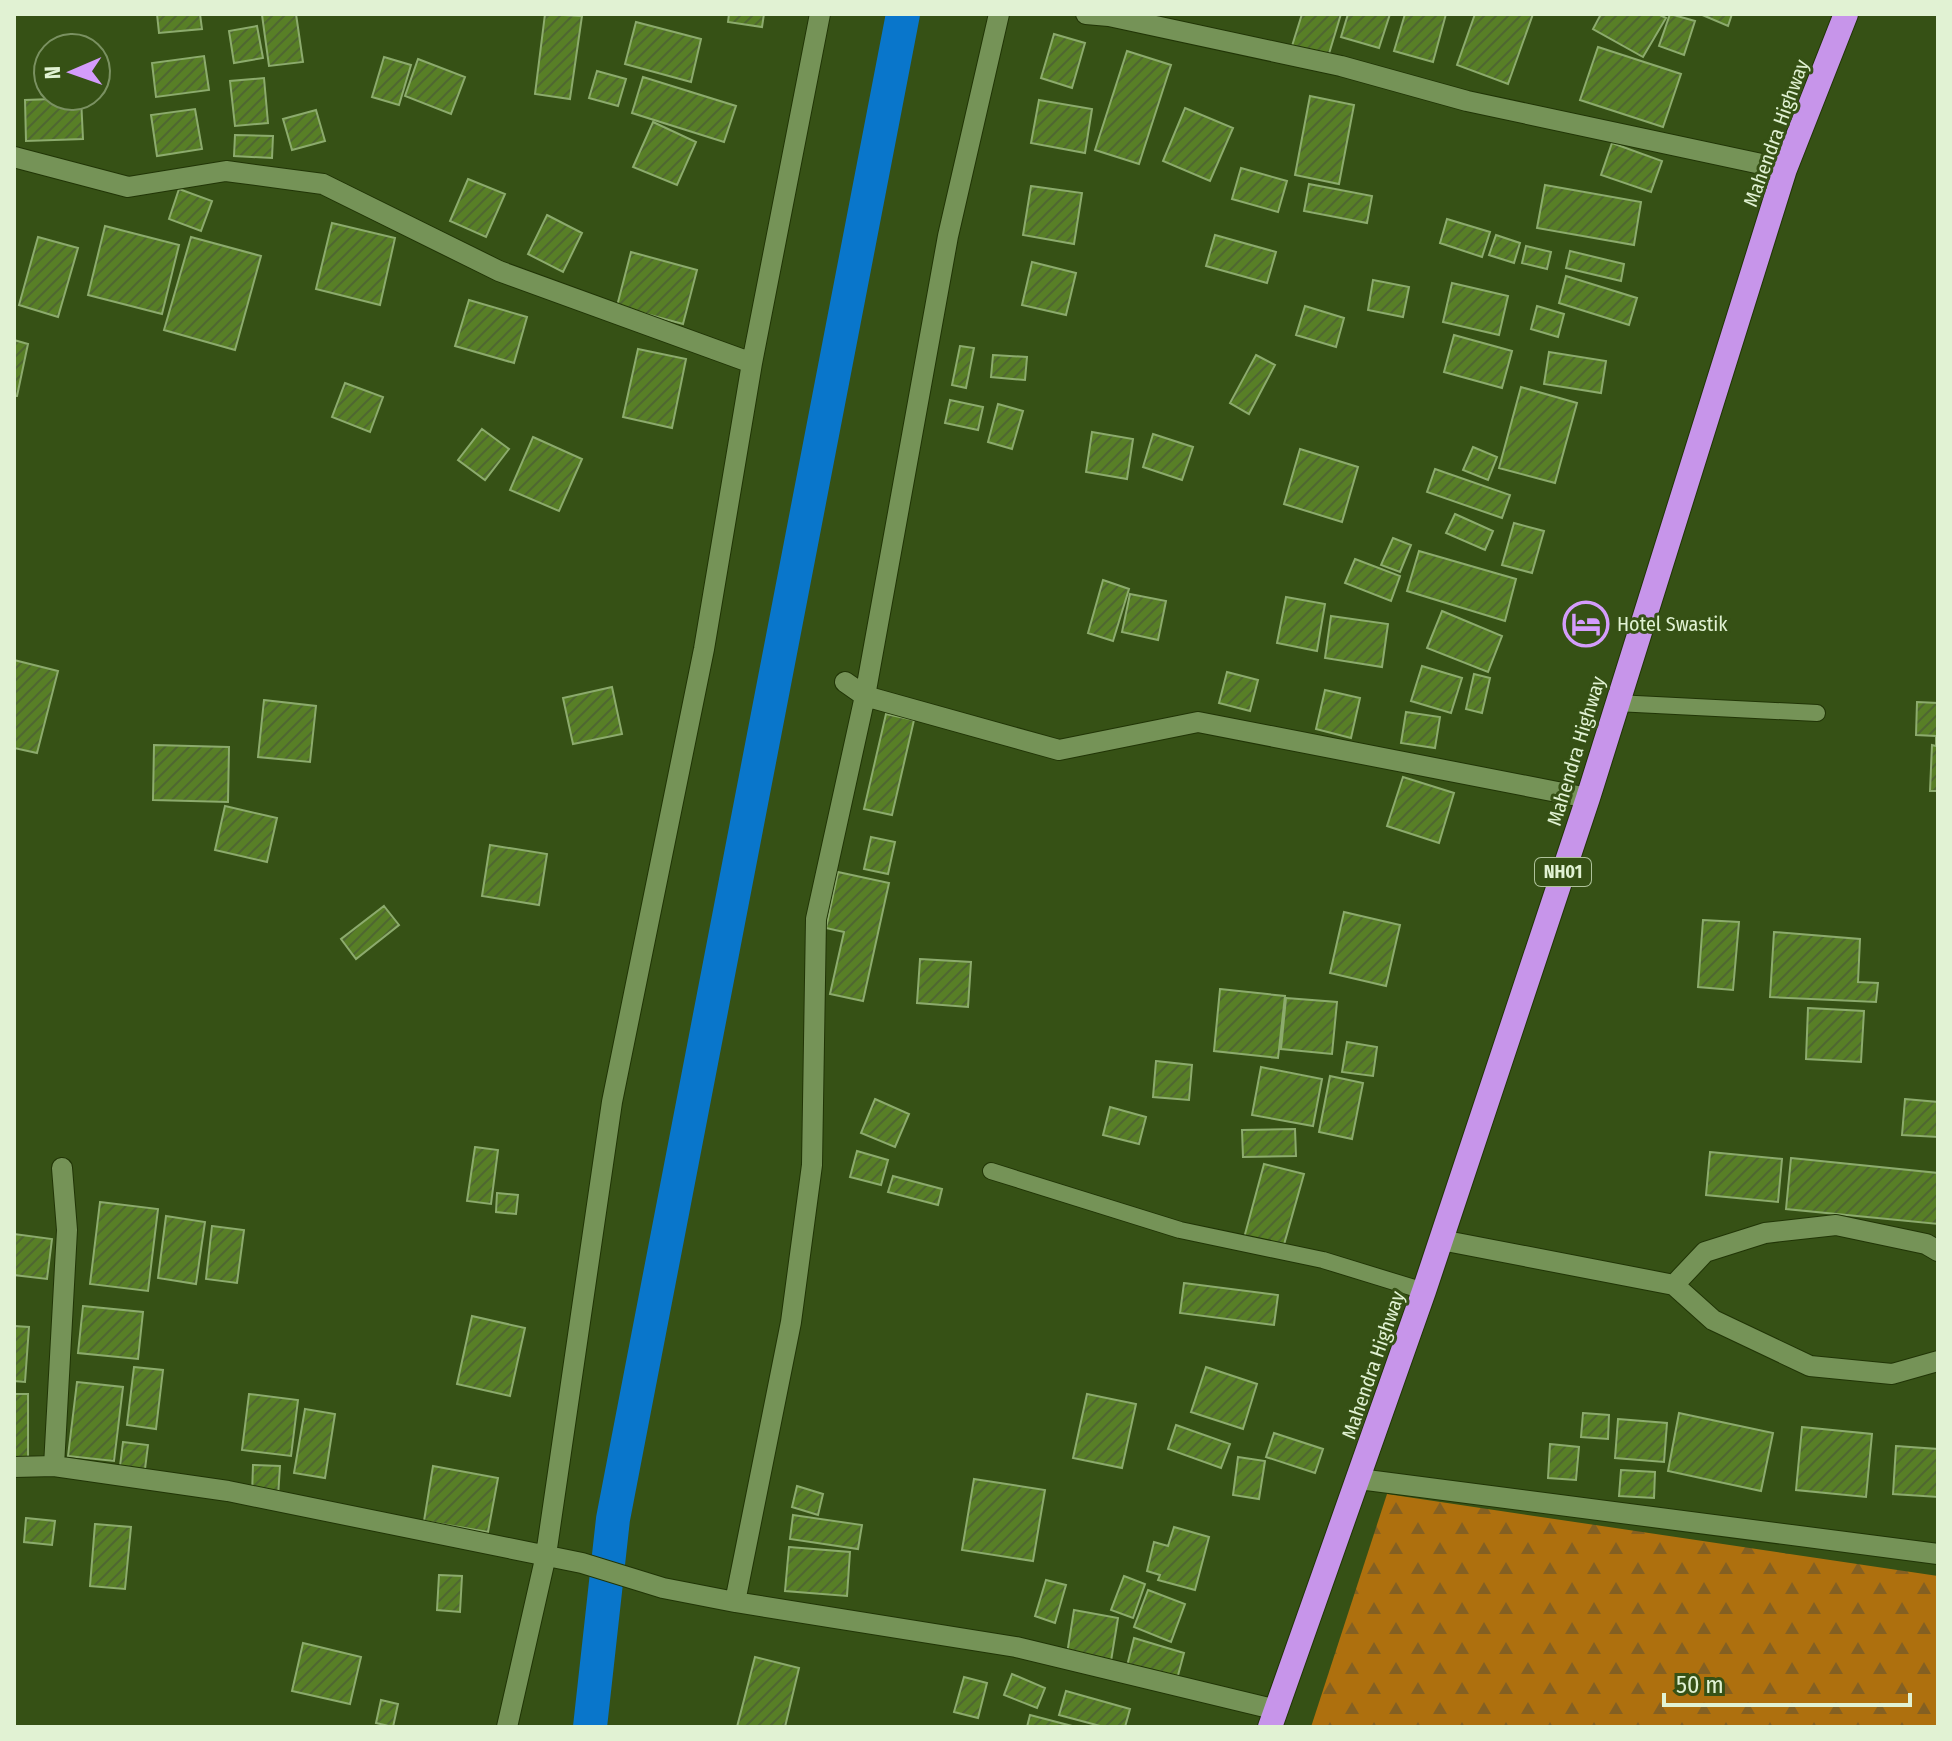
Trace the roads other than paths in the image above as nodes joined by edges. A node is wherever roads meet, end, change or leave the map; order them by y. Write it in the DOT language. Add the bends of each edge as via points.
graph roads {
  1 [pos="820,14"];
  2 [pos="999,14"];
  3 [pos="1086,14"];
  4 [pos="1846,14"];
  5 [pos="14,157"];
  6 [pos="1785,169"];
  7 [pos="752,363"];
  8 [pos="845,682"];
  9 [pos="865,696"];
  10 [pos="1616,703"];
  11 [pos="1817,713"];
  12 [pos="1588,798"];
  13 [pos="62,1168"];
  14 [pos="991,1171"];
  15 [pos="1441,1240"];
  16 [pos="1938,1251"];
  17 [pos="1674,1285"];
  18 [pos="1424,1291"];
  19 [pos="1938,1361"];
  20 [pos="54,1466"];
  21 [pos="14,1467"];
  22 [pos="1359,1479"];
  23 [pos="1938,1554"];
  24 [pos="546,1555"];
  25 [pos="735,1602"];
  26 [pos="1273,1718"];
  27 [pos="507,1727"];
  1 -- 7 [label="street"];
  2 -- 9 [label="street" via="948,236"];
  3 -- 6 [label="street" via="1341,66 1467,101"];
  4 -- 6 [label="highway, Mahendra Highway / NH01"];
  5 -- 7 [label="street" via="128,187 226,171 323,184 499,271"];
  6 -- 10 [label="highway, Mahendra Highway / NH01"];
  7 -- 24 [label="street" via="704,649 612,1102"];
  8 -- 9 [label="street"];
  9 -- 12 [label="street" via="1059,750 1198,722"];
  9 -- 25 [label="street" via="816,919 812,1165 791,1322"];
  10 -- 11 [label="lane"];
  10 -- 12 [label="highway, Mahendra Highway / NH01"];
  12 -- 15 [label="highway, Mahendra Highway / NH01"];
  13 -- 20 [label="street" via="67,1230"];
  14 -- 18 [label="lane" via="1180,1230 1323,1260"];
  15 -- 17 [label="street"];
  15 -- 18 [label="highway, Mahendra Highway / NH01"];
  16 -- 17 [label="street" via="1836,1225 1765,1233 1705,1252"];
  17 -- 19 [label="street" via="1713,1320 1810,1366 1892,1374"];
  18 -- 22 [label="highway, Mahendra Highway / NH01"];
  20 -- 21 [label="street"];
  20 -- 24 [label="street" via="228,1491"];
  22 -- 23 [label="street"];
  22 -- 26 [label="highway, Mahendra Highway / NH01"];
  24 -- 25 [label="street"];
  24 -- 27 [label="street"];
  25 -- 26 [label="street" via="1016,1647"];
}
